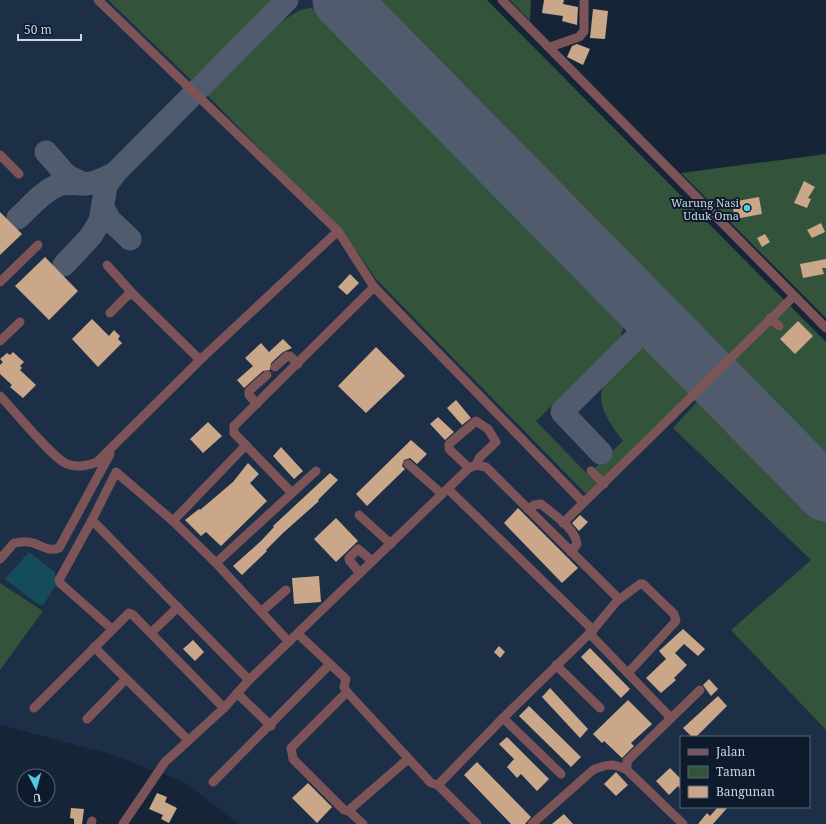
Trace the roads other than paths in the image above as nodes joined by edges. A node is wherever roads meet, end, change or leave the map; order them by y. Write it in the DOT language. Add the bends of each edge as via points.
graph roads {
  1 [pos="98,0"];
  2 [pos="502,0"];
  3 [pos="584,0"];
  4 [pos="550,47"];
  5 [pos="0,155"];
  6 [pos="19,174"];
  7 [pos="338,231"];
  8 [pos="38,245"];
  9 [pos="107,265"];
  10 [pos="0,282"];
  11 [pos="374,287"];
  12 [pos="134,295"];
  13 [pos="794,296"];
  14 [pos="110,313"];
  15 [pos="770,318"];
  16 [pos="20,322"];
  17 [pos="779,326"];
  18 [pos="826,328"];
  19 [pos="0,341"];
  20 [pos="200,360"];
  21 [pos="298,364"];
  22 [pos="275,366"];
  23 [pos="267,375"];
  24 [pos="0,396"];
  25 [pos="257,404"];
  26 [pos="246,445"];
  27 [pos="113,448"];
  28 [pos="408,464"];
  29 [pos="472,466"];
  30 [pos="316,471"];
  31 [pos="591,471"];
  32 [pos="604,484"];
  33 [pos="445,492"];
  34 [pos="292,493"];
  35 [pos="583,502"];
  36 [pos="528,509"];
  37 [pos="359,515"];
  38 [pos="92,520"];
  39 [pos="173,521"];
  40 [pos="563,523"];
  41 [pos="391,544"];
  42 [pos="571,552"];
  43 [pos="0,559"];
  44 [pos="372,561"];
  45 [pos="216,563"];
  46 [pos="360,573"];
  47 [pos="286,590"];
  48 [pos="618,601"];
  49 [pos="178,607"];
  50 [pos="261,612"];
  51 [pos="112,629"];
  52 [pos="591,632"];
  53 [pos="151,633"];
  54 [pos="298,634"];
  55 [pos="289,642"];
  56 [pos="94,647"];
  57 [pos="330,664"];
  58 [pos="556,665"];
  59 [pos="628,673"];
  60 [pos="126,679"];
  61 [pos="249,680"];
  62 [pos="700,690"];
  63 [pos="347,692"];
  64 [pos="237,694"];
  65 [pos="34,708"];
  66 [pos="224,708"];
  67 [pos="600,708"];
  68 [pos="503,718"];
  69 [pos="671,718"];
  70 [pos="87,719"];
  71 [pos="271,726"];
  72 [pos="188,740"];
  73 [pos="408,759"];
  74 [pos="627,770"];
  75 [pos="561,774"];
  76 [pos="213,782"];
  77 [pos="438,785"];
  78 [pos="350,811"];
  79 [pos="123,824"];
  80 [pos="363,824"];
  81 [pos="477,824"];
  82 [pos="532,824"];
  83 [pos="683,824"];
  1 -- 7 [label="street"];
  2 -- 4 [label="street"];
  3 -- 4 [label="street" via="584,31 579,37"];
  4 -- 13 [label="street"];
  5 -- 6 [label="street"];
  7 -- 11 [label="street"];
  7 -- 20 [label="street"];
  8 -- 10 [label="street"];
  9 -- 12 [label="street"];
  11 -- 21 [label="street"];
  11 -- 35 [label="street"];
  12 -- 14 [label="street" via="128,295"];
  12 -- 20 [label="street"];
  13 -- 15 [label="street"];
  13 -- 18 [label="street"];
  15 -- 17 [label="street"];
  15 -- 32 [label="street"];
  16 -- 19 [label="street"];
  20 -- 27 [label="street"];
  21 -- 22 [label="street" via="287,356"];
  21 -- 25 [label="street"];
  23 -- 25 [label="street" via="249,391 249,395"];
  24 -- 27 [label="street" via="54,454 67,464 83,467 97,462"];
  25 -- 26 [label="street" via="234,426 234,434"];
  26 -- 34 [label="street"];
  26 -- 39 [label="street"];
  27 -- 43 [label="street" via="59,548 47,550 28,542 14,544"];
  28 -- 33 [label="street"];
  29 -- 29 [label="street" via="448,448 449,444 476,421 488,429 496,442"];
  29 -- 33 [label="street"];
  29 -- 36 [label="street" via="486,467"];
  30 -- 34 [label="street"];
  31 -- 32 [label="street"];
  32 -- 35 [label="street"];
  33 -- 41 [label="street"];
  33 -- 52 [label="street"];
  34 -- 45 [label="street"];
  35 -- 40 [label="street"];
  36 -- 40 [label="street" via="541,504"];
  36 -- 42 [label="street"];
  37 -- 41 [label="street"];
  38 -- 39 [label="street" via="116,472"];
  38 -- 49 [label="street"];
  38 -- 51 [label="street" via="59,580"];
  39 -- 45 [label="street"];
  40 -- 42 [label="street" via="576,538 577,544"];
  41 -- 44 [label="street"];
  42 -- 48 [label="street" via="617,597"];
  44 -- 46 [label="street"];
  44 -- 46 [label="street" via="358,549 349,558"];
  45 -- 50 [label="street"];
  46 -- 54 [label="street"];
  47 -- 50 [label="street"];
  48 -- 52 [label="street"];
  48 -- 59 [label="street" via="643,584 674,614 676,621"];
  49 -- 53 [label="street"];
  49 -- 61 [label="street"];
  50 -- 55 [label="street"];
  51 -- 53 [label="street" via="130,613"];
  51 -- 56 [label="street"];
  52 -- 58 [label="street"];
  52 -- 59 [label="street"];
  53 -- 66 [label="street"];
  54 -- 55 [label="street"];
  54 -- 57 [label="street"];
  55 -- 61 [label="street"];
  56 -- 60 [label="street"];
  56 -- 65 [label="street"];
  57 -- 63 [label="street" via="346,679 344,686"];
  57 -- 71 [label="street"];
  58 -- 67 [label="street"];
  58 -- 68 [label="street"];
  59 -- 69 [label="street"];
  60 -- 70 [label="street"];
  60 -- 72 [label="street"];
  61 -- 64 [label="street"];
  62 -- 69 [label="street"];
  63 -- 73 [label="street"];
  63 -- 78 [label="street" via="291,748 291,751 293,758 344,810"];
  64 -- 66 [label="street"];
  64 -- 71 [label="street"];
  66 -- 72 [label="street"];
  68 -- 75 [label="street"];
  68 -- 77 [label="street"];
  69 -- 74 [label="street" via="627,761"];
  71 -- 76 [label="street"];
  72 -- 79 [label="street" via="165,762"];
  73 -- 77 [label="street" via="430,784"];
  73 -- 78 [label="street"];
  74 -- 82 [label="street" via="615,764 606,764 593,770"];
  74 -- 83 [label="street"];
  77 -- 81 [label="street"];
  78 -- 80 [label="street"];
}
